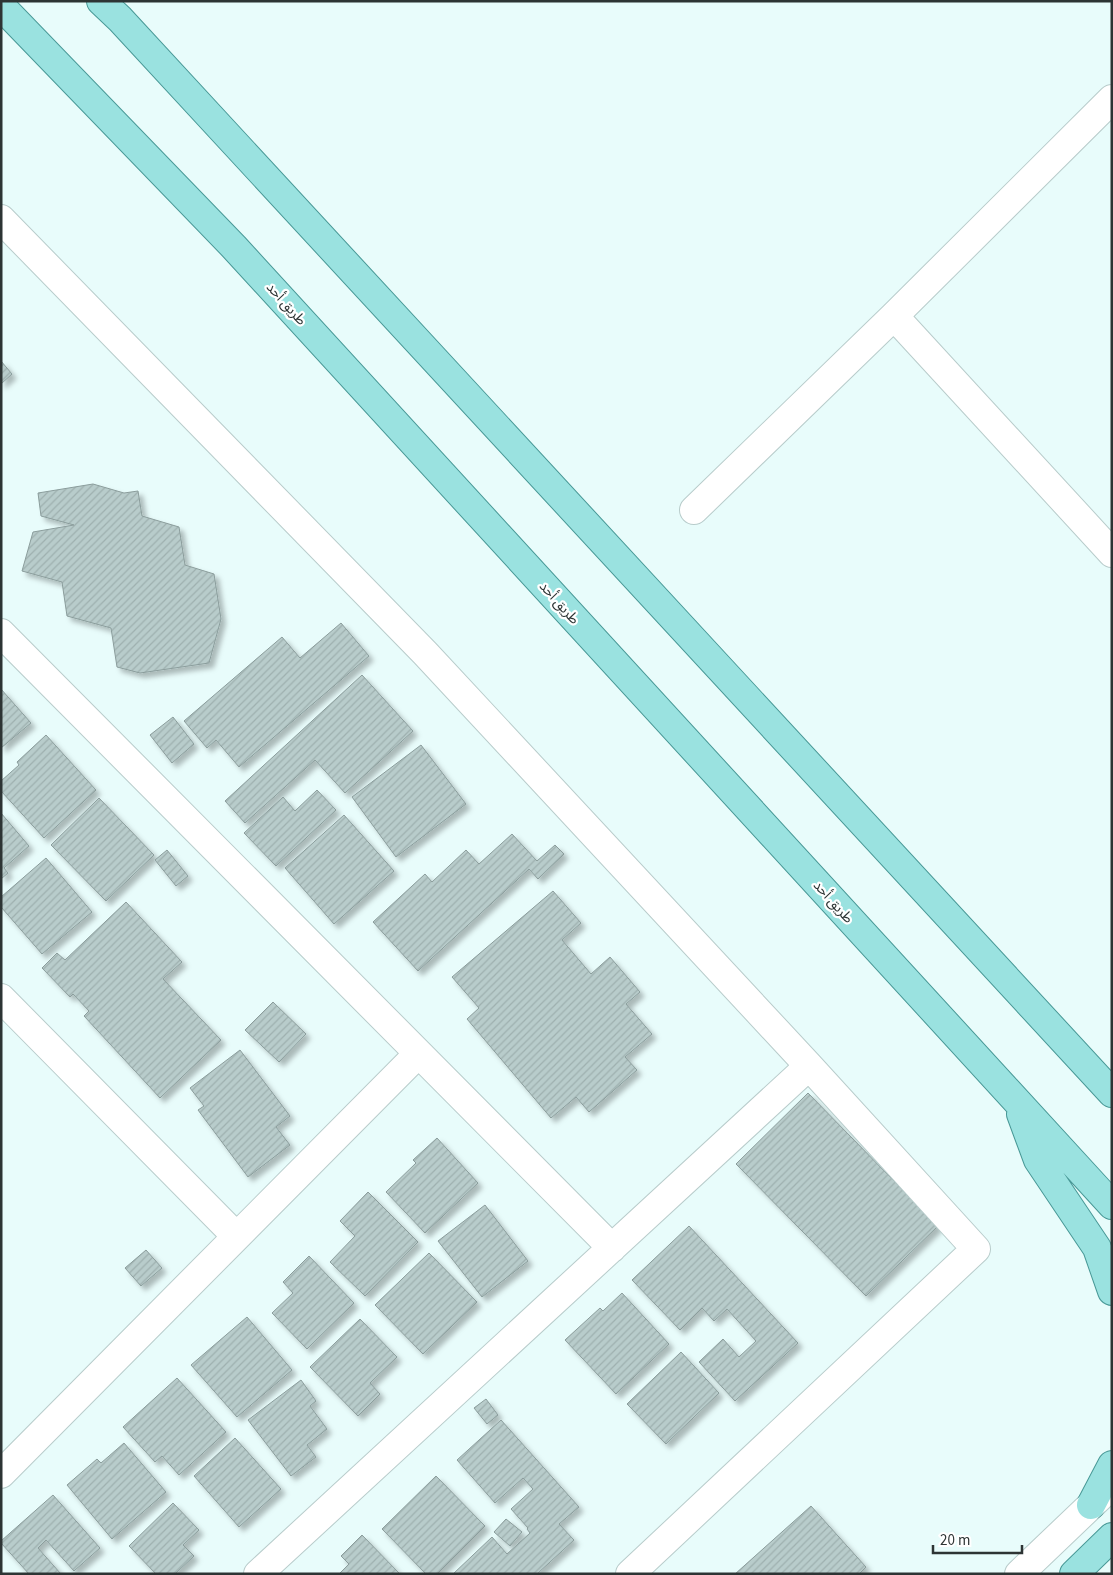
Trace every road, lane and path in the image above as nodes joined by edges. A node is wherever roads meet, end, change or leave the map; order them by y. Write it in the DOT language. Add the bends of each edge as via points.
graph roads {
  1 [pos="1,6"];
  2 [pos="115,7"];
  3 [pos="1112,99"];
  4 [pos="1,219"];
  5 [pos="894,316"];
  6 [pos="694,510"];
  7 [pos="1111,551"];
  8 [pos="1,633"];
  9 [pos="1,998"];
  10 [pos="418,1054"];
  11 [pos="809,1066"];
  12 [pos="1112,1093"];
  13 [pos="1016,1101"];
  14 [pos="1112,1205"];
  15 [pos="236,1236"];
  16 [pos="612,1248"];
  17 [pos="1112,1291"];
  18 [pos="1112,1465"];
  19 [pos="1,1474"];
  20 [pos="1112,1485"];
  21 [pos="1091,1505"];
  22 [pos="1112,1537"];
  23 [pos="258,1574"];
  24 [pos="630,1574"];
  25 [pos="1019,1574"];
  26 [pos="1074,1574"];
  1 -- 13 [label="main road, طريق أحد" via="234,247"];
  2 -- 12 [label="main road"];
  3 -- 5 [label="street"];
  4 -- 11 [label="street" via="425,653"];
  5 -- 6 [label="street"];
  5 -- 7 [label="street"];
  8 -- 10 [label="street"];
  9 -- 15 [label="street"];
  10 -- 15 [label="street"];
  10 -- 16 [label="street"];
  11 -- 16 [label="street"];
  11 -- 24 [label="street" via="976,1250"];
  13 -- 14 [label="main road, طريق أحد"];
  13 -- 17 [label="main road" via="1038,1160 1097,1248"];
  15 -- 19 [label="street"];
  16 -- 23 [label="street"];
  18 -- 21 [label="main road"];
  20 -- 21 [label="street"];
  21 -- 25 [label="street"];
  22 -- 26 [label="main road"];
}
